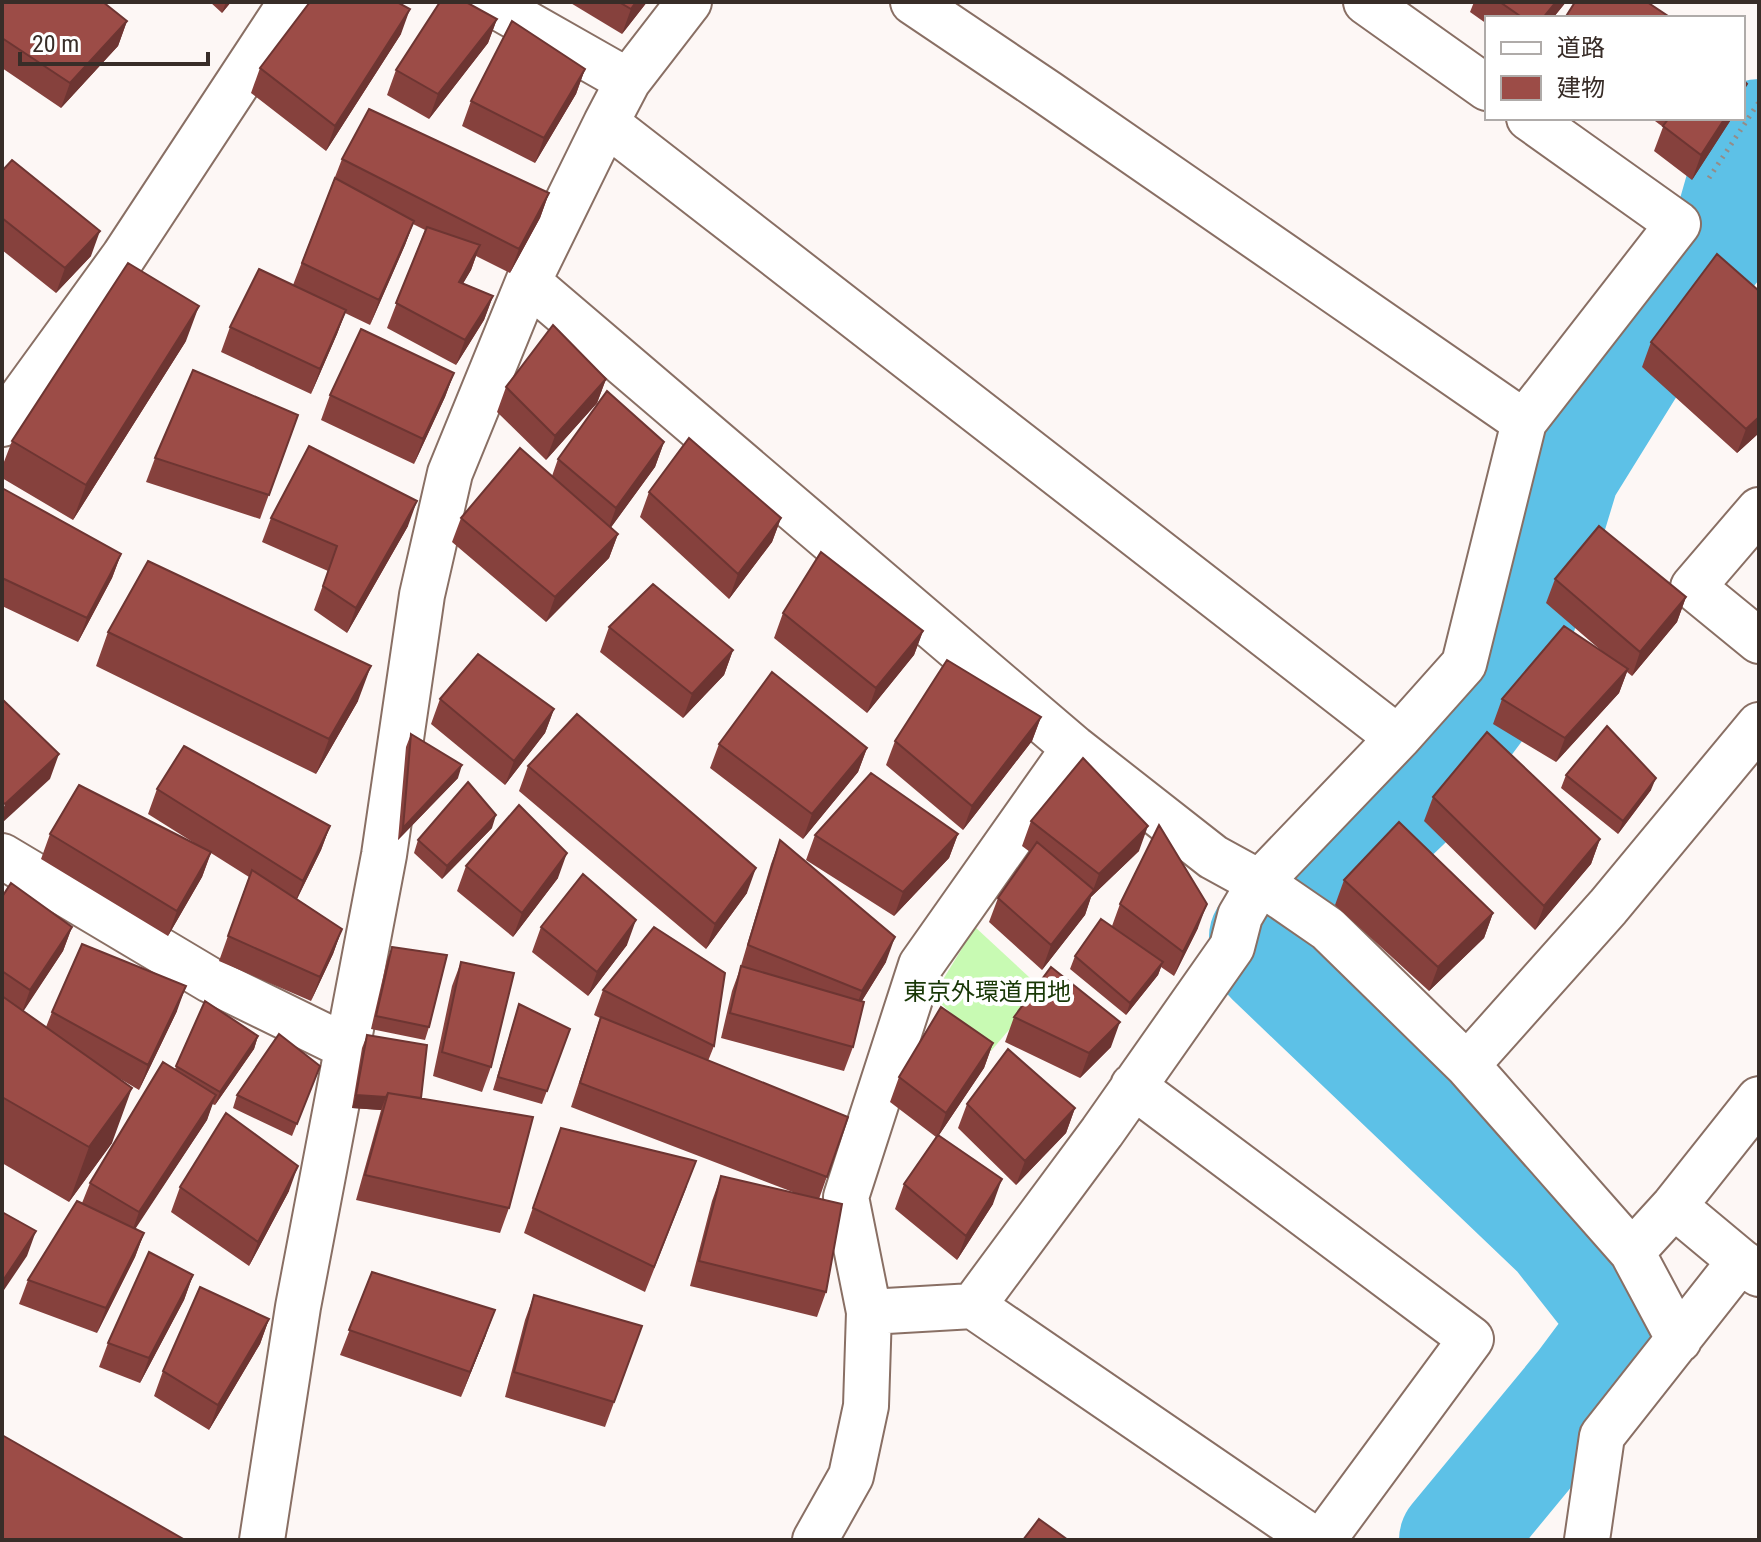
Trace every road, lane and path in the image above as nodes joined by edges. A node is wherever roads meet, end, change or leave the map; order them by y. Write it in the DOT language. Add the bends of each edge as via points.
graph roads {
  1 [pos="291,2"];
  2 [pos="489,2"];
  3 [pos="689,2"];
  4 [pos="913,2"];
  5 [pos="1366,2"];
  6 [pos="628,81"];
  7 [pos="1485,87"];
  8 [pos="1759,102"];
  9 [pos="1532,120"];
  10 [pos="606,123"];
  11 [pos="1678,224"];
  12 [pos="528,282"];
  13 [pos="1524,422"];
  14 [pos="2,424"];
  15 [pos="1759,510"];
  16 [pos="1759,641"];
  17 [pos="1759,725"];
  18 [pos="1398,738"];
  19 [pos="1074,748"];
  20 [pos="4,862"];
  21 [pos="1262,884"];
  22 [pos="349,1048"];
  23 [pos="1467,1065"];
  24 [pos="1133,1086"];
  25 [pos="1759,1099"];
  26 [pos="1674,1206"];
  27 [pos="1632,1252"];
  28 [pos="1750,1268"];
  29 [pos="973,1306"];
  30 [pos="869,1312"];
  31 [pos="1679,1340"];
  32 [pos="262,1540"];
  33 [pos="815,1540"];
  34 [pos="1315,1540"];
  35 [pos="1323,1540"];
  36 [pos="1587,1540"];
  1 -- 14 [label="street" via="124,256"];
  2 -- 6 [label="street"];
  3 -- 6 [label="street"];
  4 -- 13 [label="street"];
  5 -- 7 [label="street"];
  6 -- 10 [label="street"];
  8 -- 11 [label="path"];
  9 -- 11 [label="street"];
  10 -- 12 [label="street"];
  10 -- 18 [label="street"];
  11 -- 13 [label="street"];
  12 -- 19 [label="street"];
  12 -- 22 [label="street" via="450,473 422,595"];
  13 -- 18 [label="street" via="1464,664"];
  15 -- 16 [label="street" via="1693,587"];
  17 -- 23 [label="street" via="1608,907"];
  18 -- 21 [label="street"];
  19 -- 21 [label="street" via="1213,857"];
  19 -- 30 [label="street" via="921,965 846,1197"];
  20 -- 22 [label="street" via="210,980"];
  21 -- 23 [label="street" via="1328,929"];
  21 -- 24 [label="street" via="1240,916 1232,947"];
  22 -- 32 [label="street" via="298,1307"];
  23 -- 27 [label="street"];
  24 -- 29 [label="street"];
  24 -- 35 [label="street" via="1471,1339"];
  25 -- 26 [label="street"];
  26 -- 27 [label="street"];
  26 -- 28 [label="street"];
  27 -- 31 [label="street"];
  28 -- 31 [label="street"];
  29 -- 30 [label="street"];
  29 -- 34 [label="street"];
  30 -- 33 [label="street" via="866,1406 851,1476"];
  31 -- 36 [label="street" via="1602,1436"];
}
